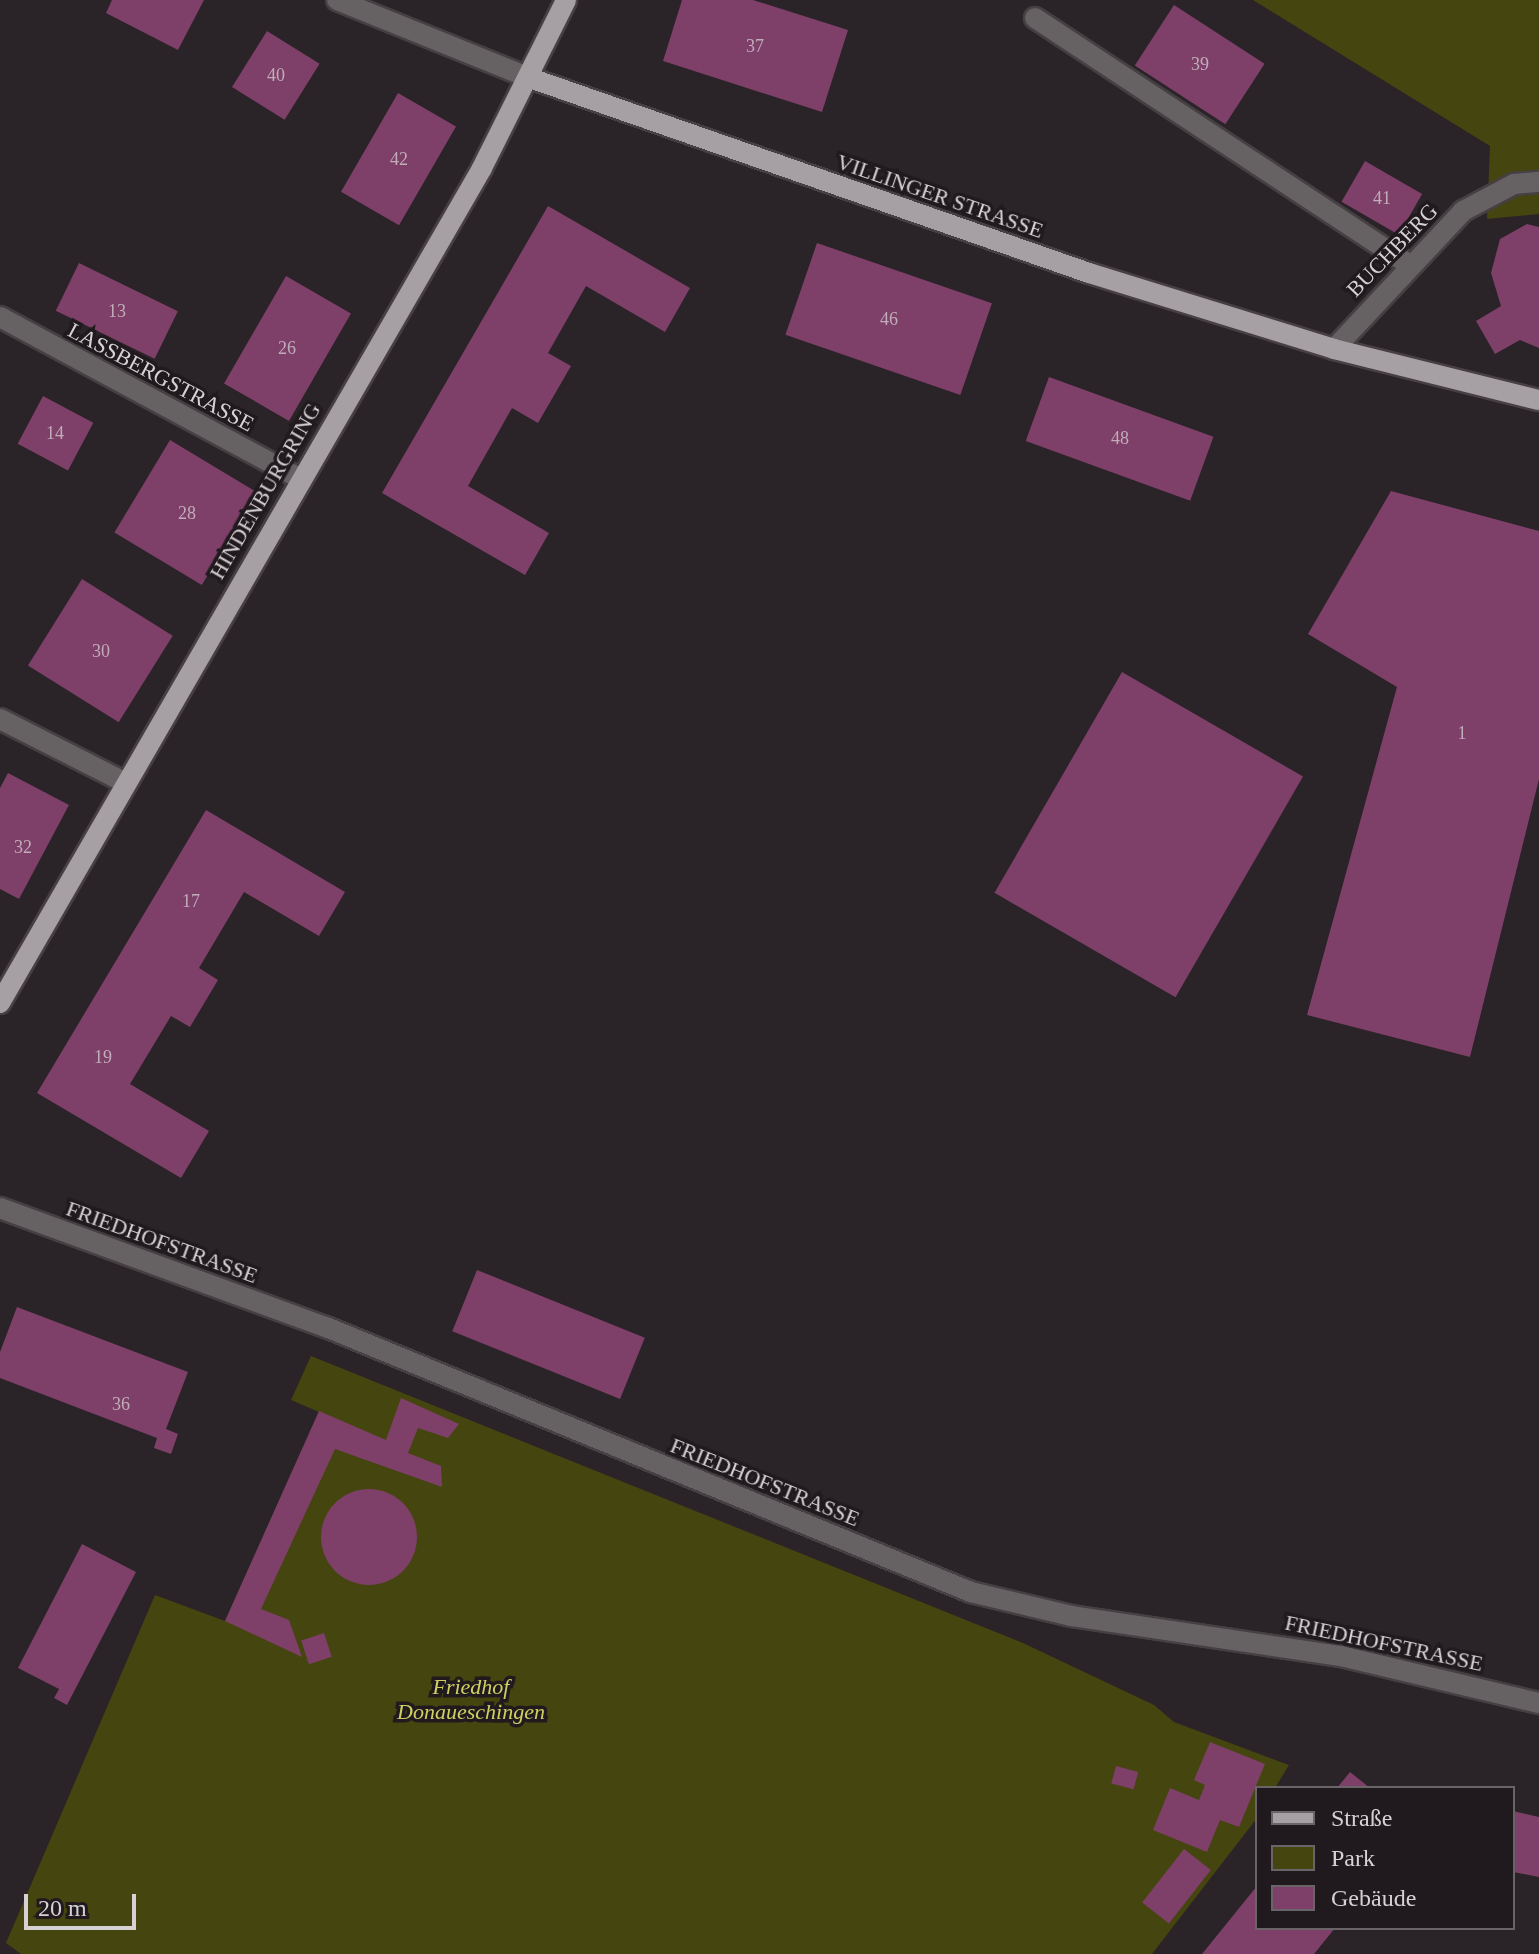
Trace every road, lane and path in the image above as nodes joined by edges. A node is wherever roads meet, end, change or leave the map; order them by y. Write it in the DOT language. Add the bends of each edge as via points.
graph roads {
  1 [pos="337,0"];
  2 [pos="566,0"];
  3 [pos="1035,18"];
  4 [pos="530,78"];
  5 [pos="1539,182"];
  6 [pos="1407,263"];
  7 [pos="0,317"];
  8 [pos="1334,349"];
  9 [pos="1539,400"];
  10 [pos="299,478"];
  11 [pos="0,719"];
  12 [pos="126,783"];
  13 [pos="0,1003"];
  14 [pos="0,1208"];
  15 [pos="1539,1703"];
  1 -- 4 [label="street, VILLINGER STRASSE"];
  2 -- 4 [label="main road, HINDENBURGRING"];
  3 -- 6 [label="street"];
  4 -- 8 [label="main road, VILLINGER STRASSE" via="1089,273"];
  4 -- 10 [label="main road, HINDENBURGRING"];
  5 -- 6 [label="street, BUCHBERG" via="1514,184 1463,211"];
  6 -- 8 [label="street, BUCHBERG"];
  7 -- 10 [label="street, LASSBERGSTRASSE"];
  8 -- 9 [label="main road, VILLINGER STRASSE"];
  10 -- 12 [label="main road, HINDENBURGRING"];
  11 -- 12 [label="street"];
  12 -- 13 [label="main road, HINDENBURGRING"];
  14 -- 15 [label="street, FRIEDHOFSTRASSE" via="326,1327 971,1592 1072,1616 1341,1656"];
}
